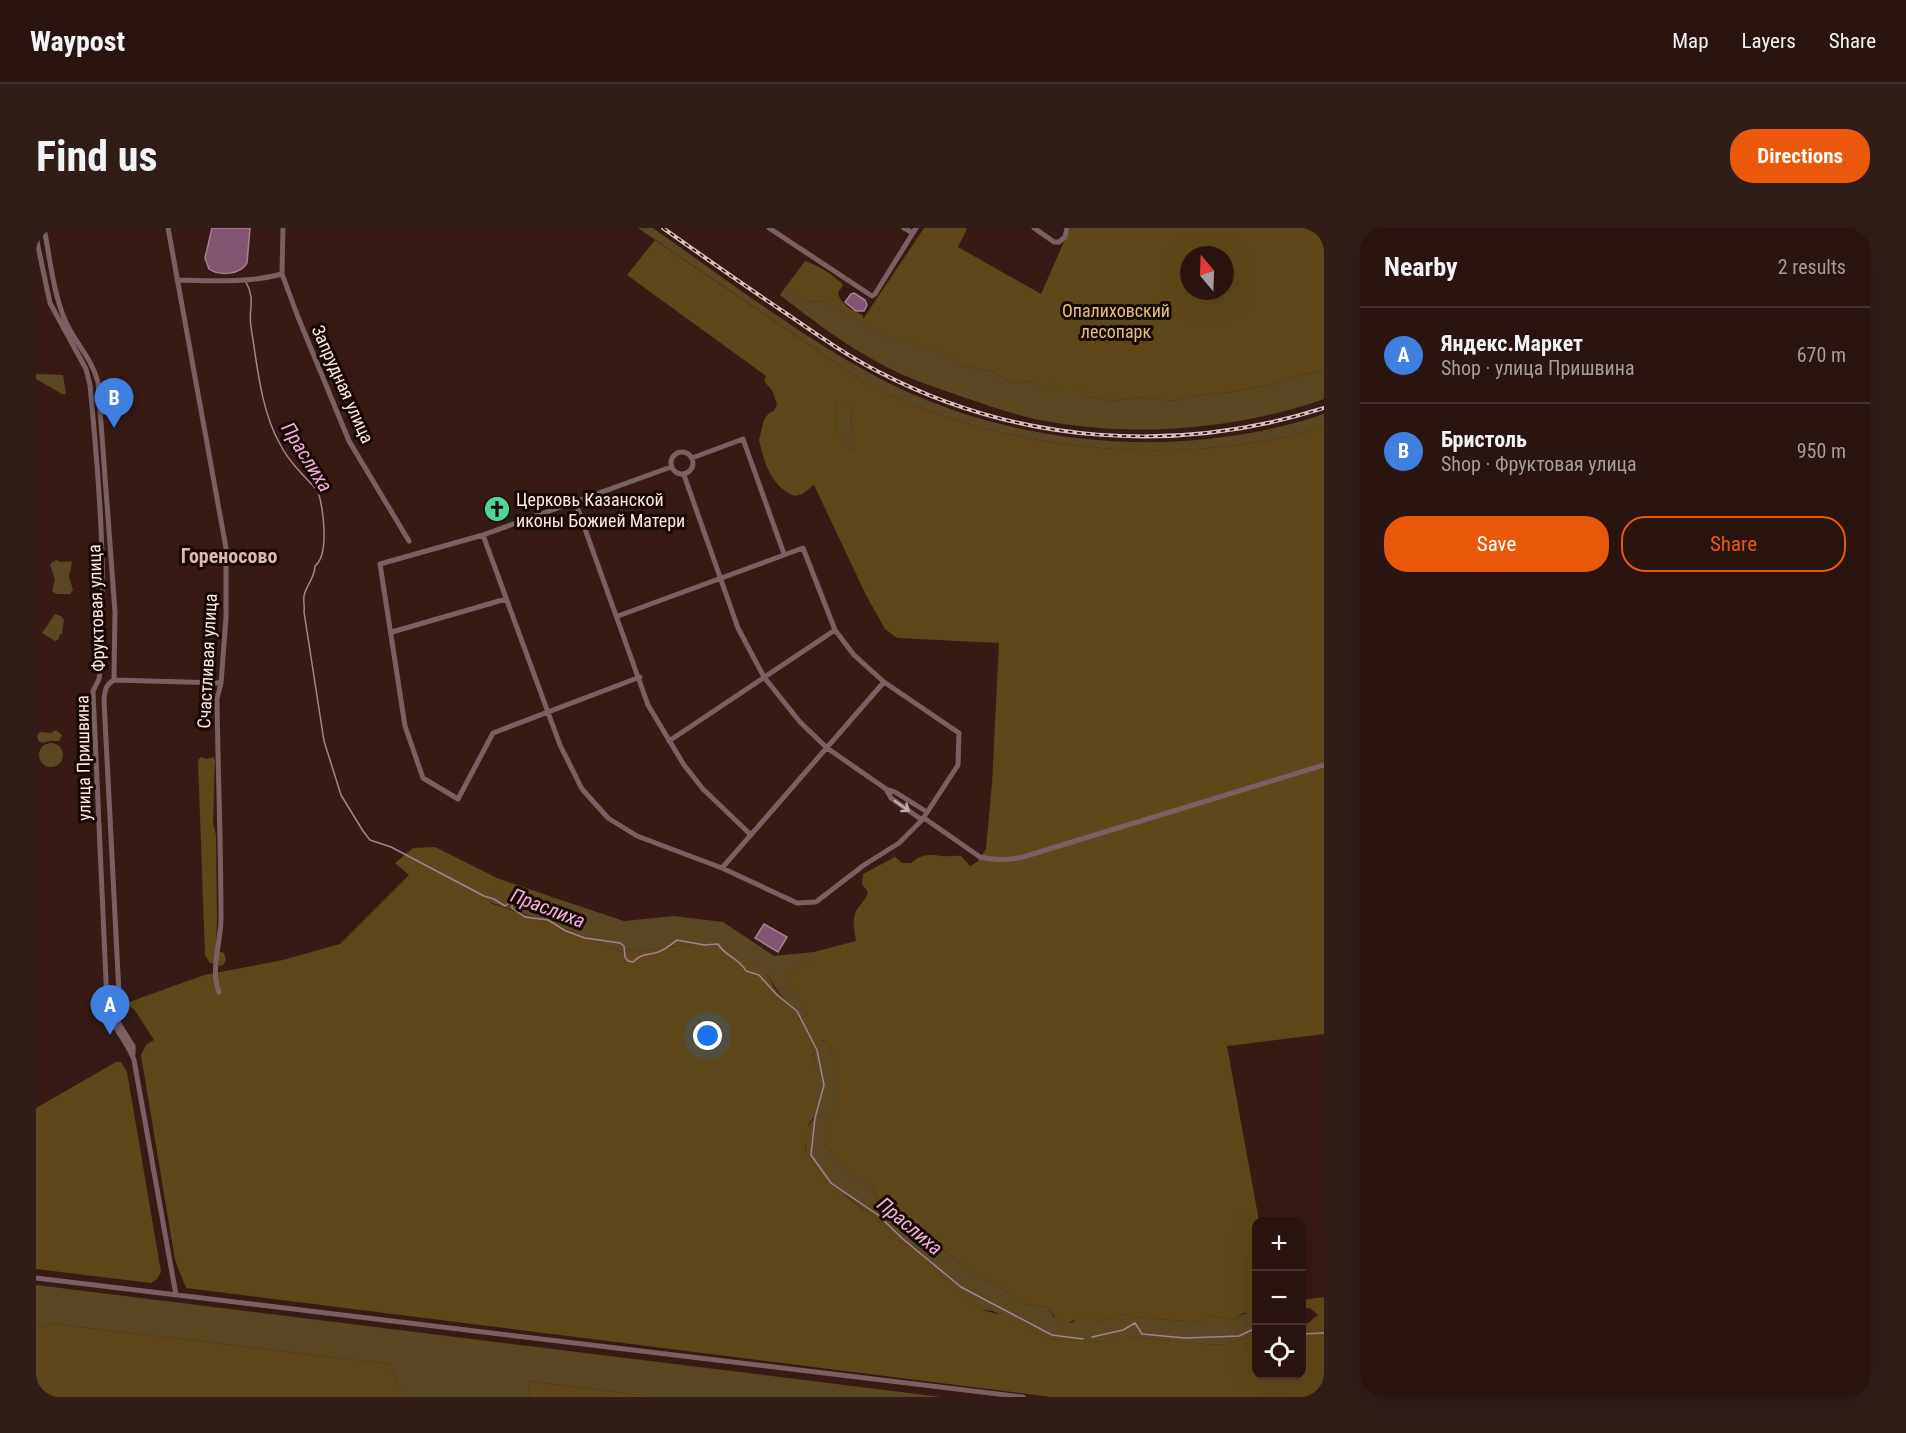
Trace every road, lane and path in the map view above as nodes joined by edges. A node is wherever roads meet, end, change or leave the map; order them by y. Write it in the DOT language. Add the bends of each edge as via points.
graph roads {
  1 [pos="44,228"];
  2 [pos="168,228"];
  3 [pos="283,228"];
  4 [pos="769,228"];
  5 [pos="904,228"];
  6 [pos="1034,228"];
  7 [pos="1067,228"];
  8 [pos="914,231"];
  9 [pos="36,237"];
  10 [pos="282,274"];
  11 [pos="177,280"];
  12 [pos="692,458"];
  13 [pos="670,466"];
  14 [pos="684,475"];
  15 [pos="575,501"];
  16 [pos="483,535"];
  17 [pos="409,541"];
  18 [pos="784,554"];
  19 [pos="721,577"];
  20 [pos="506,599"];
  21 [pos="618,616"];
  22 [pos="835,630"];
  23 [pos="392,632"];
  24 [pos="764,677"];
  25 [pos="640,678"];
  26 [pos="114,680"];
  27 [pos="884,682"];
  28 [pos="221,683"];
  29 [pos="549,711"];
  30 [pos="669,741"];
  31 [pos="827,748"];
  32 [pos="1324,765"];
  33 [pos="924,817"];
  34 [pos="751,835"];
  35 [pos="722,867"];
  36 [pos="219,992"];
  37 [pos="119,994"];
  38 [pos="36,1278"];
  39 [pos="176,1295"];
  40 [pos="1023,1397"];
  1 -- 26 [label="street, Фруктовая улица" via="60,306 98,382 115,612"];
  2 -- 11 [label="street, Счастливая улица"];
  3 -- 10 [label="street, Запрудная улица"];
  4 -- 8 [label="street" via="872,296"];
  5 -- 8 [label="street"];
  6 -- 7 [label="street" via="1054,242 1065,237"];
  9 -- 39 [label="street, улица Пришвина" via="50,303 86,369 91,396 103,570 100,671 93,691 106,1003 133,1046"];
  10 -- 11 [label="street" via="253,279"];
  10 -- 17 [label="street, Запрудная улица" via="350,441"];
  11 -- 28 [label="street, Счастливая улица" via="226,548"];
  12 -- 13 [label="street" via="687,453 675,454"];
  12 -- 14 [label="street" via="693,465"];
  12 -- 18 [label="street" via="743,439"];
  13 -- 14 [label="street" via="678,475"];
  13 -- 15 [label="street"];
  14 -- 19 [label="street"];
  15 -- 16 [label="street"];
  15 -- 21 [label="street"];
  16 -- 20 [label="street"];
  16 -- 23 [label="street" via="380,564"];
  18 -- 19 [label="street"];
  18 -- 22 [label="street" via="803,548"];
  19 -- 21 [label="street"];
  19 -- 24 [label="street" via="738,628"];
  20 -- 23 [label="street"];
  20 -- 29 [label="street"];
  21 -- 25 [label="street"];
  22 -- 24 [label="street"];
  22 -- 27 [label="street" via="854,655"];
  23 -- 29 [label="street" via="405,726 423,778 458,799 493,733"];
  24 -- 30 [label="street"];
  24 -- 31 [label="street"];
  25 -- 29 [label="street"];
  25 -- 30 [label="street" via="648,705"];
  26 -- 28 [label="street"];
  26 -- 37 [label="street, Фруктовая улица" via="105,689 104,700"];
  27 -- 31 [label="street"];
  27 -- 33 [label="street" via="959,733 958,765"];
  28 -- 36 [label="street, Счастливая улица" via="217,699"];
  29 -- 35 [label="street" via="560,745 582,789 608,818 637,836"];
  30 -- 34 [label="street" via="703,789"];
  31 -- 33 [label="street" via="886,789 891,798"];
  31 -- 34 [label="street"];
  32 -- 33 [label="street" via="1006,860 981,857"];
  33 -- 35 [label="street" via="899,843 816,902 797,903"];
  34 -- 35 [label="street"];
  38 -- 39 [label="street"];
  39 -- 40 [label="street"];
}
